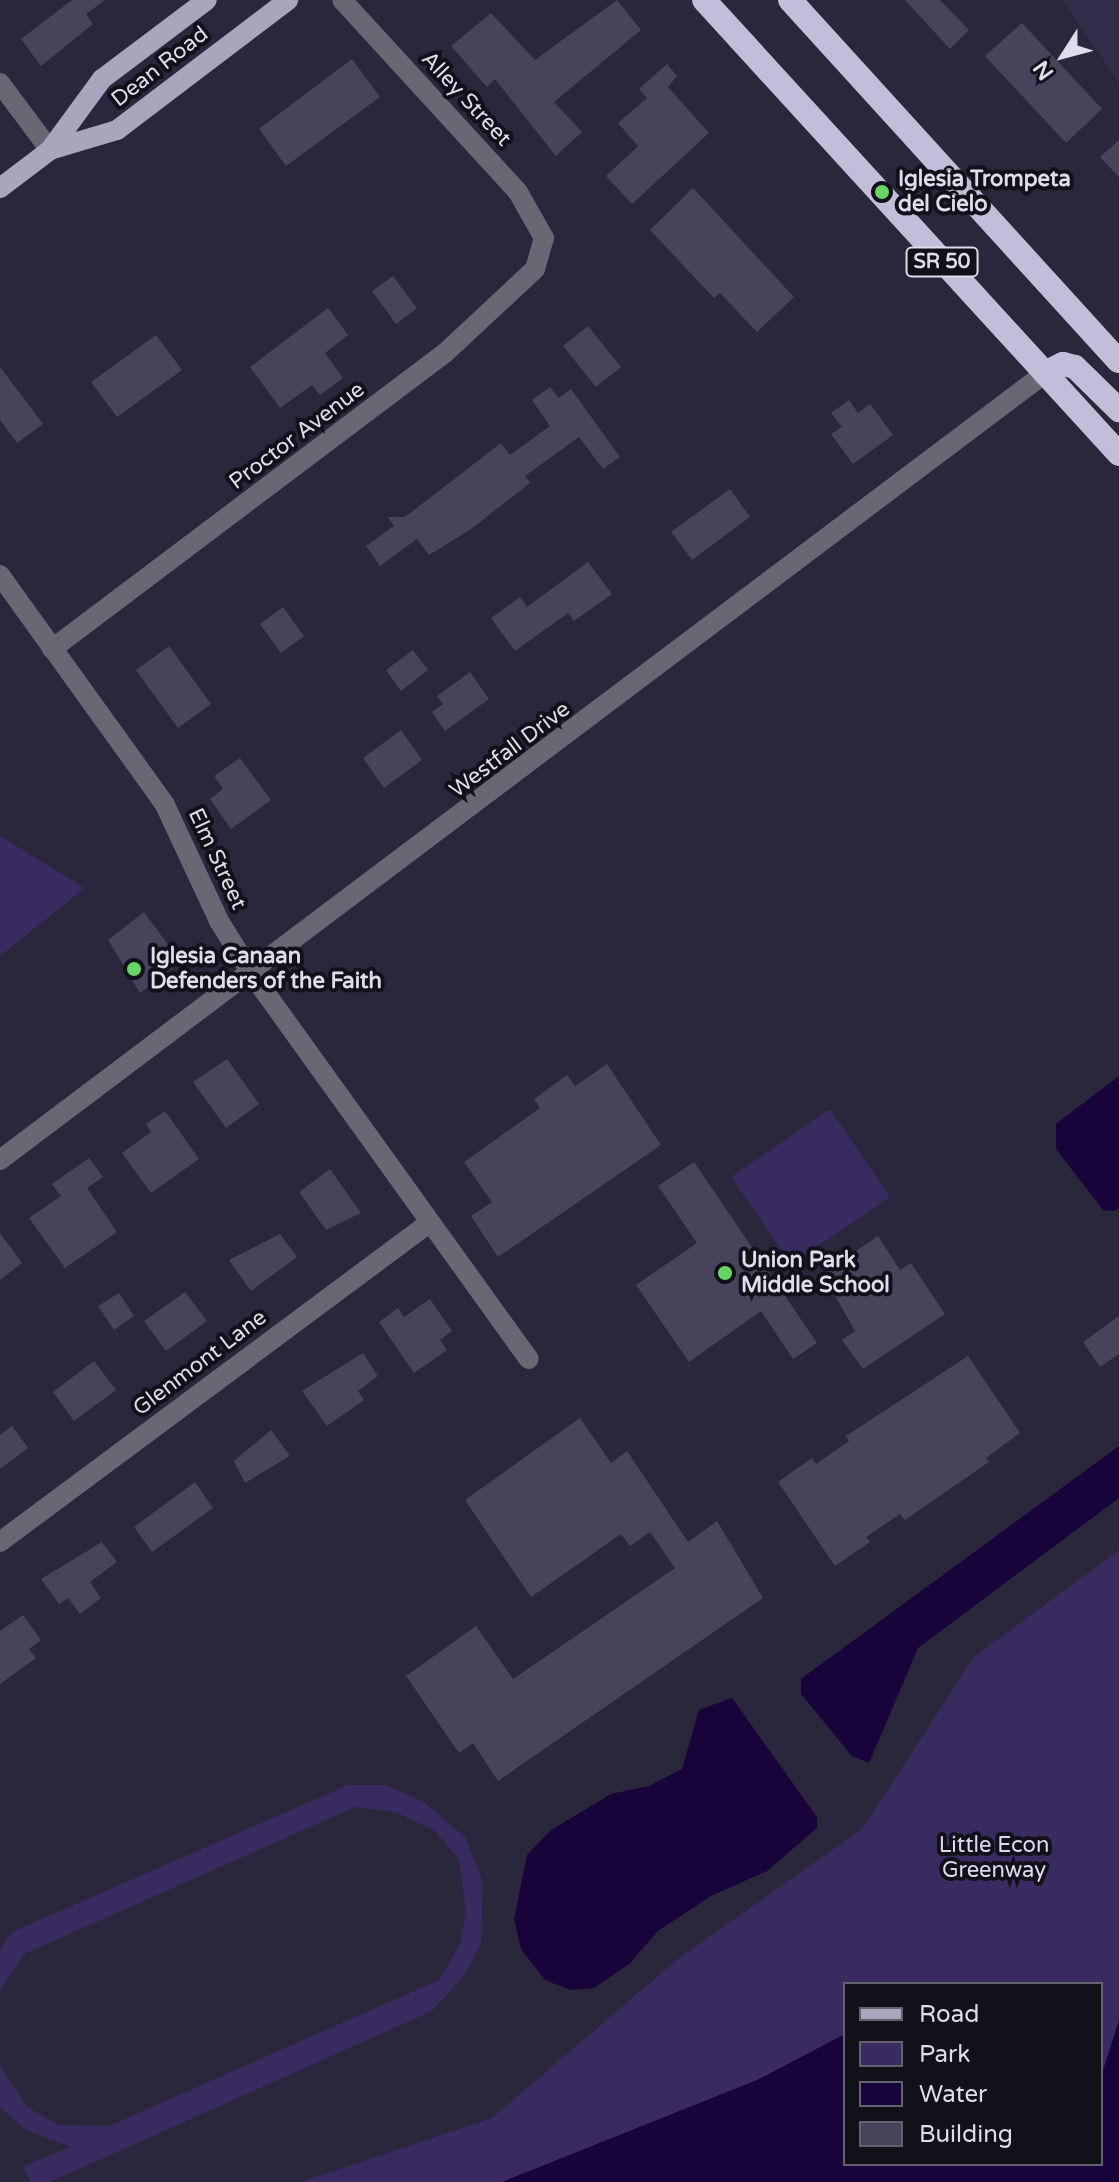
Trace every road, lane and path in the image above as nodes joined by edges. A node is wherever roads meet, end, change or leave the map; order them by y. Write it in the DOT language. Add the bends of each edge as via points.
graph roads {
  1 [pos="207,0"];
  2 [pos="288,0"];
  3 [pos="342,0"];
  4 [pos="704,0"];
  5 [pos="790,0"];
  6 [pos="0,83"];
  7 [pos="50,150"];
  8 [pos="0,188"];
  9 [pos="544,238"];
  10 [pos="1118,357"];
  11 [pos="1045,373"];
  12 [pos="1119,410"];
  13 [pos="1119,454"];
  14 [pos="0,575"];
  15 [pos="52,649"];
  16 [pos="252,974"];
  17 [pos="0,1160"];
  18 [pos="429,1223"];
  19 [pos="529,1359"];
  20 [pos="0,1542"];
  1 -- 7 [label="main road, Dean Road" via="102,79"];
  2 -- 7 [label="main road, Dean Road" via="117,130"];
  3 -- 9 [label="street, Alley Street" via="518,192"];
  4 -- 11 [label="highway, SR 50"];
  5 -- 10 [label="highway, SR 50"];
  6 -- 7 [label="street"];
  7 -- 8 [label="main road, Dean Road"];
  9 -- 15 [label="street, Proctor Avenue" via="535,269 512,296 445,353"];
  11 -- 12 [label="highway" via="1063,364 1075,367"];
  11 -- 13 [label="highway, SR 50"];
  11 -- 16 [label="street, Westfall Drive"];
  14 -- 15 [label="street, Elm Street"];
  15 -- 16 [label="street, Elm Street" via="165,805 219,921"];
  16 -- 17 [label="street, Westfall Drive"];
  16 -- 18 [label="street, Elm Street"];
  18 -- 19 [label="street, Elm Street"];
  18 -- 20 [label="street, Glenmont Lane"];
}
